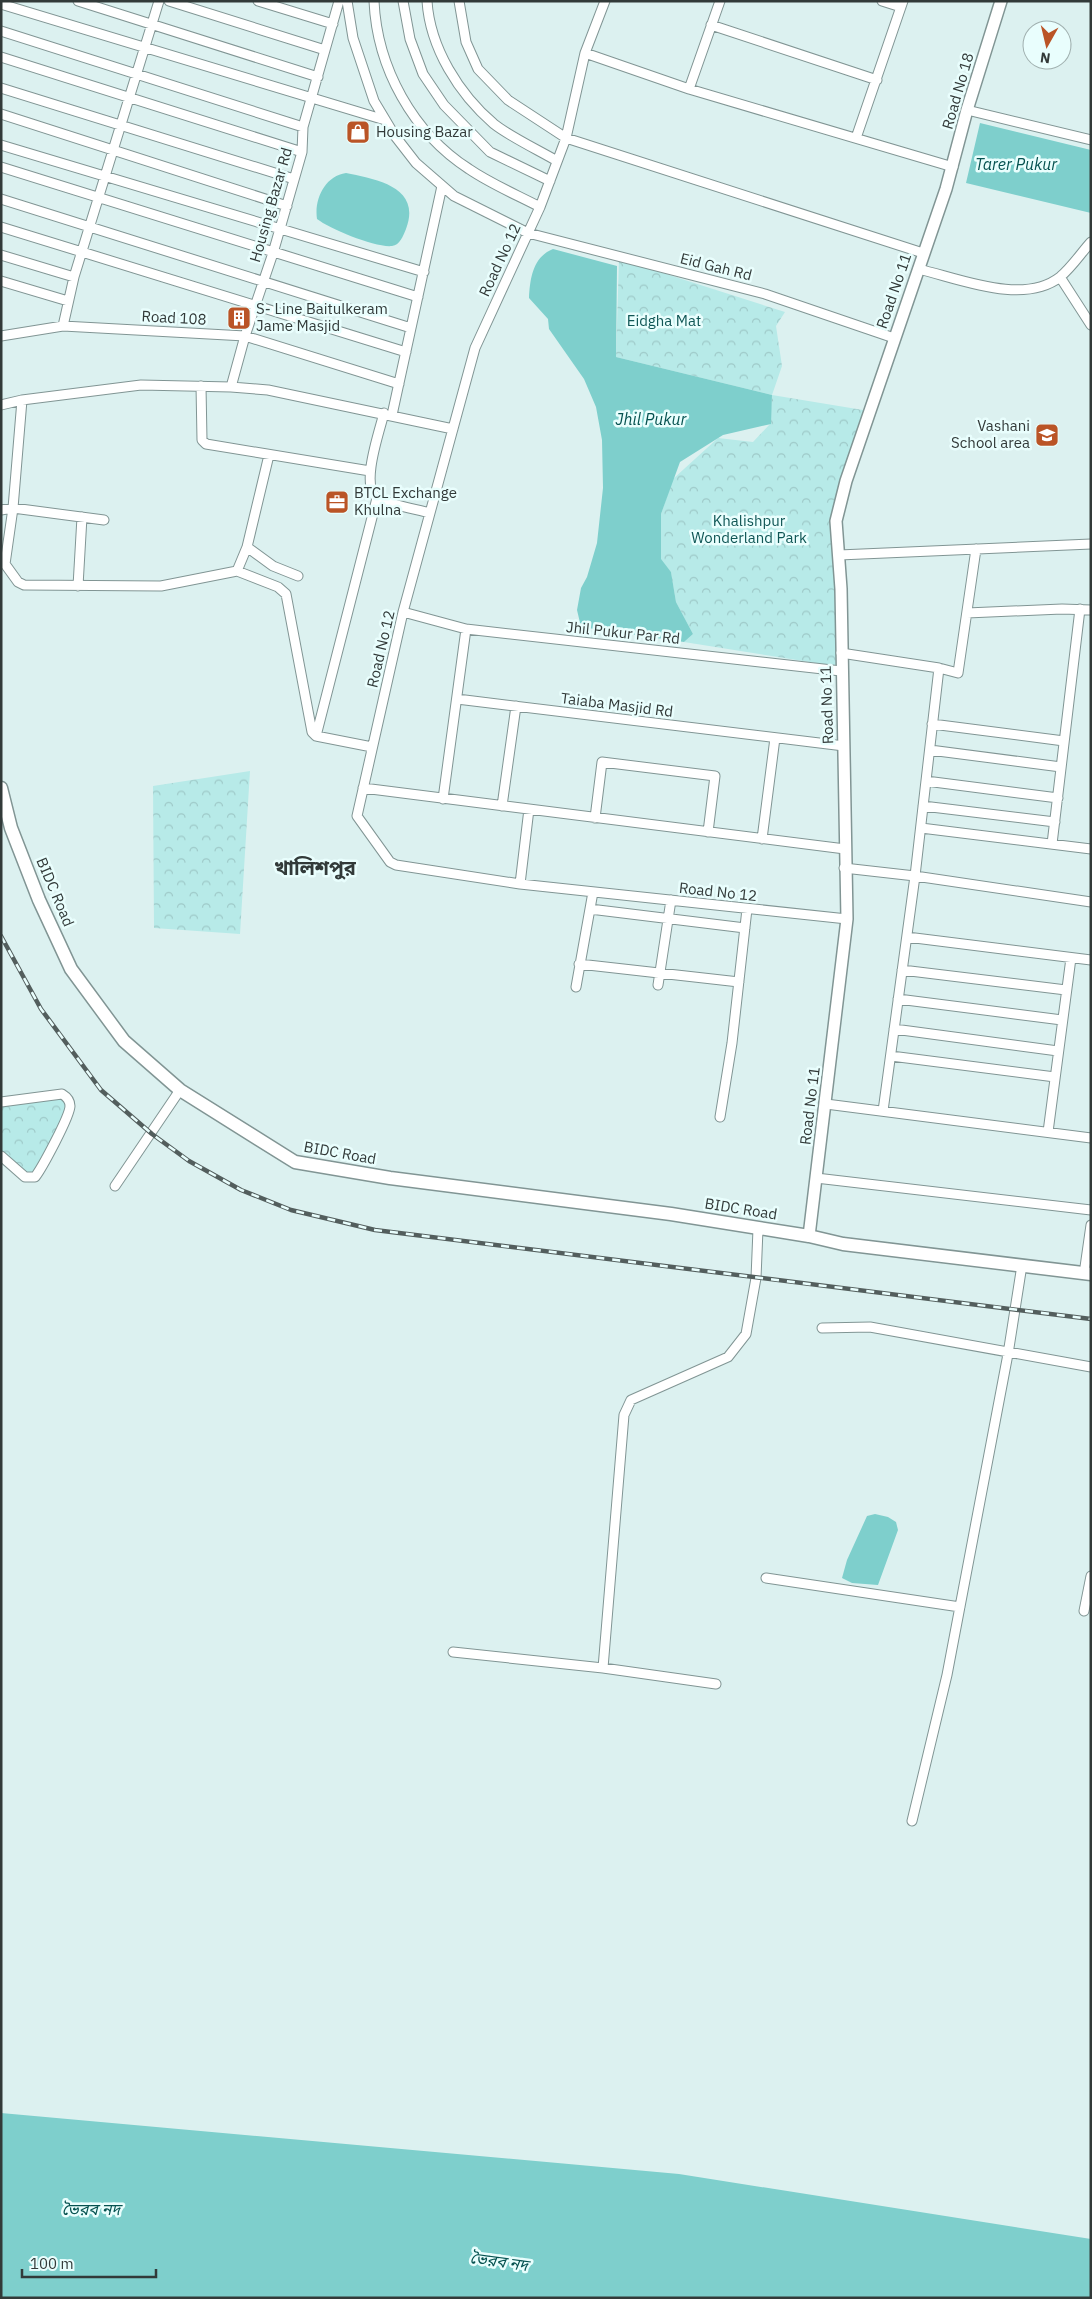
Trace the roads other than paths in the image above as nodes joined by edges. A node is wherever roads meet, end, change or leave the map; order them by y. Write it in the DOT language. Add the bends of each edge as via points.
graph roads {
  1 [pos="78,1"];
  2 [pos="160,1"];
  3 [pos="169,1"];
  4 [pos="258,1"];
  5 [pos="339,1"];
  6 [pos="347,1"];
  7 [pos="374,1"];
  8 [pos="403,1"];
  9 [pos="428,1"];
  10 [pos="459,1"];
  11 [pos="605,1"];
  12 [pos="720,1"];
  13 [pos="882,1"];
  14 [pos="1001,1"];
  15 [pos="1,4"];
  16 [pos="902,4"];
  17 [pos="152,24"];
  18 [pos="333,24"];
  19 [pos="711,25"];
  20 [pos="1,31"];
  21 [pos="145,48"];
  22 [pos="325,50"];
  23 [pos="585,52"];
  24 [pos="1,57"];
  25 [pos="137,74"];
  26 [pos="318,77"];
  27 [pos="877,80"];
  28 [pos="1,88"];
  29 [pos="689,89"];
  30 [pos="129,98"];
  31 [pos="311,99"];
  32 [pos="967,110"];
  33 [pos="1,114"];
  34 [pos="385,120"];
  35 [pos="121,125"];
  36 [pos="303,127"];
  37 [pos="566,138"];
  38 [pos="856,138"];
  39 [pos="1091,140"];
  40 [pos="1,145"];
  41 [pos="113,151"];
  42 [pos="302,152"];
  43 [pos="557,161"];
  44 [pos="1,167"];
  45 [pos="953,167"];
  46 [pos="105,177"];
  47 [pos="294,179"];
  48 [pos="550,181"];
  49 [pos="442,186"];
  50 [pos="946,189"];
  51 [pos="98,198"];
  52 [pos="1,199"];
  53 [pos="287,206"];
  54 [pos="540,207"];
  55 [pos="1,227"];
  56 [pos="89,227"];
  57 [pos="280,229"];
  58 [pos="528,233"];
  59 [pos="1091,242"];
  60 [pos="82,252"];
  61 [pos="273,253"];
  62 [pos="923,253"];
  63 [pos="1,255"];
  64 [pos="918,270"];
  65 [pos="424,272"];
  66 [pos="74,277"];
  67 [pos="1060,277"];
  68 [pos="1,281"];
  69 [pos="263,281"];
  70 [pos="418,297"];
  71 [pos="68,301"];
  72 [pos="255,305"];
  73 [pos="1091,325"];
  74 [pos="63,326"];
  75 [pos="411,328"];
  76 [pos="1,336"];
  77 [pos="245,336"];
  78 [pos="894,338"];
  79 [pos="406,352"];
  80 [pos="399,384"];
  81 [pos="201,386"];
  82 [pos="231,387"];
  83 [pos="22,400"];
  84 [pos="1,406"];
  85 [pos="388,414"];
  86 [pos="452,429"];
  87 [pos="268,455"];
  88 [pos="370,471"];
  89 [pos="377,498"];
  90 [pos="13,508"];
  91 [pos="1,510"];
  92 [pos="430,513"];
  93 [pos="82,517"];
  94 [pos="104,520"];
  95 [pos="1091,544"];
  96 [pos="247,547"];
  97 [pos="976,549"];
  98 [pos="839,555"];
  99 [pos="238,571"];
  100 [pos="298,576"];
  101 [pos="78,586"];
  102 [pos="1080,609"];
  103 [pos="1091,610"];
  104 [pos="403,612"];
  105 [pos="967,613"];
  106 [pos="466,629"];
  107 [pos="841,653"];
  108 [pos="939,668"];
  109 [pos="841,671"];
  110 [pos="457,699"];
  111 [pos="516,706"];
  112 [pos="932,724"];
  113 [pos="316,736"];
  114 [pos="775,738"];
  115 [pos="1064,741"];
  116 [pos="372,746"];
  117 [pos="844,746"];
  118 [pos="930,750"];
  119 [pos="1062,767"];
  120 [pos="926,781"];
  121 [pos="1,788"];
  122 [pos="362,788"];
  123 [pos="1058,798"];
  124 [pos="443,799"];
  125 [pos="502,806"];
  126 [pos="923,806"];
  127 [pos="529,809"];
  128 [pos="595,818"];
  129 [pos="1055,822"];
  130 [pos="921,828"];
  131 [pos="708,832"];
  132 [pos="762,839"];
  133 [pos="1052,844"];
  134 [pos="1091,849"];
  135 [pos="845,850"];
  136 [pos="844,868"];
  137 [pos="915,876"];
  138 [pos="520,884"];
  139 [pos="593,892"];
  140 [pos="671,900"];
  141 [pos="1091,902"];
  142 [pos="590,909"];
  143 [pos="747,909"];
  144 [pos="668,919"];
  145 [pos="846,920"];
  146 [pos="745,928"];
  147 [pos="907,937"];
  148 [pos="1071,958"];
  149 [pos="1091,960"];
  150 [pos="579,964"];
  151 [pos="902,970"];
  152 [pos="660,974"];
  153 [pos="739,982"];
  154 [pos="658,985"];
  155 [pos="576,987"];
  156 [pos="1066,990"];
  157 [pos="898,999"];
  158 [pos="1062,1020"];
  159 [pos="894,1029"];
  160 [pos="1058,1051"];
  161 [pos="891,1056"];
  162 [pos="1055,1077"];
  163 [pos="180,1090"];
  164 [pos="1,1102"];
  165 [pos="826,1104"];
  166 [pos="883,1111"];
  167 [pos="720,1117"];
  168 [pos="1048,1132"];
  169 [pos="1091,1138"];
  170 [pos="1,1156"];
  171 [pos="816,1178"];
  172 [pos="115,1186"];
  173 [pos="1091,1210"];
  174 [pos="1091,1225"];
  175 [pos="758,1229"];
  176 [pos="809,1236"];
  177 [pos="1022,1265"];
  178 [pos="1088,1270"];
  179 [pos="822,1328"];
  180 [pos="1008,1354"];
  181 [pos="1091,1367"];
  182 [pos="1091,1576"];
  183 [pos="766,1578"];
  184 [pos="960,1607"];
  185 [pos="1084,1611"];
  186 [pos="453,1652"];
  187 [pos="603,1668"];
  188 [pos="716,1684"];
  189 [pos="912,1821"];
  1 -- 17 [label="street"];
  2 -- 17 [label="street"];
  3 -- 22 [label="street"];
  4 -- 18 [label="street"];
  5 -- 18 [label="street, Housing Bazar Rd"];
  6 -- 34 [label="street, Eid Gah Rd" via="352,38 360,64"];
  7 -- 54 [label="street" via="380,43 389,71 402,98 425,130 469,170"];
  8 -- 48 [label="street" via="410,40 423,74 444,105 490,152"];
  9 -- 43 [label="street" via="435,40 450,73 495,124"];
  10 -- 37 [label="street" via="466,42 478,69 508,100"];
  11 -- 23 [label="street, Road No 12"];
  12 -- 19 [label="street"];
  13 -- 16 [label="street"];
  14 -- 32 [label="street, Road No 18"];
  15 -- 21 [label="street"];
  16 -- 27 [label="street"];
  17 -- 21 [label="street"];
  17 -- 26 [label="street"];
  18 -- 22 [label="street, Housing Bazar Rd"];
  19 -- 27 [label="street"];
  19 -- 29 [label="street"];
  20 -- 25 [label="street"];
  21 -- 25 [label="street"];
  21 -- 31 [label="street"];
  22 -- 26 [label="street, Housing Bazar Rd"];
  23 -- 29 [label="street"];
  23 -- 37 [label="street, Road No 12"];
  24 -- 30 [label="street"];
  25 -- 30 [label="street"];
  25 -- 36 [label="street"];
  26 -- 31 [label="street, Housing Bazar Rd"];
  27 -- 38 [label="street"];
  28 -- 35 [label="street"];
  29 -- 38 [label="street"];
  30 -- 35 [label="street"];
  30 -- 42 [label="street"];
  31 -- 34 [label="street"];
  31 -- 36 [label="street, Housing Bazar Rd"];
  32 -- 39 [label="street"];
  32 -- 45 [label="street, Road No 18"];
  33 -- 41 [label="street"];
  34 -- 49 [label="street, Eid Gah Rd" via="416,163"];
  35 -- 41 [label="street"];
  35 -- 47 [label="street"];
  36 -- 42 [label="street, Housing Bazar Rd"];
  37 -- 43 [label="street, Road No 12"];
  37 -- 62 [label="street"];
  38 -- 45 [label="street"];
  40 -- 46 [label="street"];
  41 -- 46 [label="street"];
  41 -- 53 [label="street"];
  42 -- 47 [label="street, Housing Bazar Rd"];
  43 -- 48 [label="street, Road No 12"];
  44 -- 51 [label="street"];
  45 -- 50 [label="street, Road No 18"];
  46 -- 51 [label="street"];
  46 -- 57 [label="street"];
  47 -- 53 [label="street, Housing Bazar Rd"];
  48 -- 54 [label="street, Road No 12"];
  49 -- 58 [label="street, Eid Gah Rd" via="454,196"];
  49 -- 65 [label="street"];
  50 -- 62 [label="street, Road No 11"];
  51 -- 56 [label="street"];
  51 -- 61 [label="street"];
  52 -- 56 [label="street"];
  53 -- 57 [label="street, Housing Bazar Rd"];
  54 -- 58 [label="street, Road No 12"];
  55 -- 60 [label="street"];
  56 -- 60 [label="street"];
  56 -- 69 [label="street"];
  57 -- 61 [label="street, Housing Bazar Rd"];
  57 -- 65 [label="street"];
  58 -- 78 [label="street, Eid Gah Rd" via="764,294"];
  58 -- 86 [label="street, Road No 12" via="475,348"];
  59 -- 67 [label="street"];
  60 -- 66 [label="street"];
  60 -- 72 [label="street"];
  61 -- 69 [label="street, Housing Bazar Rd"];
  61 -- 70 [label="street"];
  62 -- 64 [label="street, Road No 11"];
  63 -- 66 [label="street"];
  64 -- 67 [label="street" via="998,290 1035,288"];
  64 -- 78 [label="street, Road No 11"];
  65 -- 70 [label="street"];
  66 -- 71 [label="street"];
  67 -- 73 [label="street"];
  68 -- 71 [label="street"];
  69 -- 72 [label="street, Housing Bazar Rd"];
  69 -- 75 [label="street"];
  70 -- 75 [label="street"];
  71 -- 74 [label="street"];
  72 -- 77 [label="street, Housing Bazar Rd"];
  72 -- 79 [label="street"];
  74 -- 76 [label="street, Road 108"];
  74 -- 77 [label="street, Road 108"];
  75 -- 79 [label="street"];
  77 -- 80 [label="street, Road 108"];
  77 -- 82 [label="street, Housing Bazar Rd"];
  78 -- 98 [label="street, Road No 11" via="844,489 836,521"];
  79 -- 80 [label="street"];
  80 -- 85 [label="street"];
  81 -- 82 [label="street"];
  81 -- 83 [label="street" via="141,385"];
  81 -- 87 [label="street" via="202,440 206,444"];
  82 -- 85 [label="street" via="268,390"];
  83 -- 84 [label="street"];
  83 -- 90 [label="street"];
  85 -- 86 [label="street"];
  85 -- 88 [label="street"];
  86 -- 92 [label="street, Road No 12"];
  87 -- 88 [label="street"];
  87 -- 96 [label="street"];
  88 -- 89 [label="street" via="370,490"];
  89 -- 92 [label="street"];
  89 -- 113 [label="street"];
  90 -- 91 [label="street"];
  90 -- 93 [label="street"];
  90 -- 101 [label="street" via="5,564 18,582 24,585"];
  92 -- 104 [label="street, Road No 12"];
  93 -- 94 [label="street"];
  93 -- 101 [label="street"];
  95 -- 97 [label="street"];
  96 -- 99 [label="street"];
  96 -- 100 [label="street" via="273,566"];
  97 -- 98 [label="street"];
  97 -- 105 [label="street"];
  98 -- 107 [label="street, Road No 11"];
  99 -- 101 [label="street" via="161,586"];
  99 -- 113 [label="street" via="278,587 286,594 312,732"];
  102 -- 103 [label="street"];
  102 -- 105 [label="street"];
  102 -- 115 [label="street"];
  104 -- 106 [label="street, Jhil Pukur Par Rd"];
  104 -- 116 [label="street, Road No 12"];
  105 -- 108 [label="street" via="958,673"];
  106 -- 109 [label="street, Jhil Pukur Par Rd"];
  106 -- 110 [label="street"];
  107 -- 108 [label="street"];
  107 -- 109 [label="street, Road No 11"];
  108 -- 112 [label="street"];
  109 -- 117 [label="street, Road No 11"];
  110 -- 111 [label="street, Taiaba Masjid Rd"];
  110 -- 124 [label="street"];
  111 -- 114 [label="street, Taiaba Masjid Rd"];
  111 -- 125 [label="street"];
  112 -- 115 [label="street"];
  112 -- 118 [label="street"];
  113 -- 116 [label="street"];
  114 -- 117 [label="street, Taiaba Masjid Rd"];
  114 -- 132 [label="street"];
  115 -- 119 [label="street"];
  116 -- 122 [label="street, Road No 12"];
  117 -- 135 [label="street, Road No 11"];
  118 -- 119 [label="street"];
  118 -- 120 [label="street"];
  119 -- 123 [label="street"];
  120 -- 123 [label="street"];
  120 -- 126 [label="street"];
  121 -- 163 [label="main road, BIDC Road" via="11,828 39,900 72,970 124,1041"];
  122 -- 124 [label="street"];
  122 -- 138 [label="street, Road No 12" via="357,816 390,862"];
  123 -- 129 [label="street"];
  124 -- 125 [label="street"];
  125 -- 127 [label="street"];
  126 -- 129 [label="street"];
  126 -- 130 [label="street"];
  127 -- 128 [label="street"];
  127 -- 138 [label="street"];
  128 -- 131 [label="street"];
  128 -- 131 [label="street" via="602,762 715,776"];
  129 -- 133 [label="street"];
  130 -- 133 [label="street"];
  130 -- 137 [label="street"];
  131 -- 132 [label="street"];
  132 -- 135 [label="street"];
  133 -- 134 [label="street"];
  135 -- 136 [label="street, Road No 11"];
  136 -- 137 [label="street"];
  136 -- 145 [label="street, Road No 11"];
  137 -- 141 [label="street"];
  137 -- 147 [label="street"];
  138 -- 139 [label="street, Road No 12"];
  139 -- 140 [label="street, Road No 12"];
  139 -- 142 [label="street"];
  140 -- 143 [label="street, Road No 12"];
  140 -- 144 [label="street"];
  142 -- 144 [label="street"];
  142 -- 150 [label="street"];
  143 -- 145 [label="street, Road No 12"];
  143 -- 146 [label="street"];
  144 -- 146 [label="street"];
  144 -- 152 [label="street"];
  145 -- 165 [label="street, Road No 11"];
  146 -- 153 [label="street"];
  147 -- 148 [label="street"];
  147 -- 151 [label="street"];
  148 -- 149 [label="street"];
  148 -- 156 [label="street"];
  150 -- 152 [label="street"];
  150 -- 155 [label="street"];
  151 -- 156 [label="street"];
  151 -- 157 [label="street"];
  152 -- 153 [label="street"];
  152 -- 154 [label="street"];
  153 -- 167 [label="street"];
  156 -- 158 [label="street"];
  157 -- 158 [label="street"];
  157 -- 159 [label="street"];
  158 -- 160 [label="street"];
  159 -- 160 [label="street"];
  159 -- 161 [label="street"];
  160 -- 162 [label="street"];
  161 -- 162 [label="street"];
  161 -- 166 [label="street"];
  162 -- 168 [label="street"];
  163 -- 172 [label="street"];
  163 -- 175 [label="main road, BIDC Road" via="300,1164 671,1214"];
  164 -- 170 [label="street" via="62,1094 70,1104 67,1118 35,1177 25,1177"];
  165 -- 166 [label="street"];
  165 -- 171 [label="street, Road No 11"];
  166 -- 168 [label="street"];
  168 -- 169 [label="street"];
  171 -- 173 [label="street"];
  171 -- 176 [label="street, Road No 11"];
  174 -- 178 [label="street"];
  175 -- 176 [label="main road, BIDC Road"];
  175 -- 187 [label="street" via="756,1278 746,1334 728,1357 631,1400 624,1414"];
  176 -- 177 [label="main road, BIDC Road" via="843,1244"];
  176 -- 178 [label="main road, BIDC Road" via="842,1236"];
  177 -- 178 [label="main road, BIDC Road"];
  177 -- 180 [label="street"];
  179 -- 180 [label="street" via="870,1327"];
  180 -- 181 [label="street"];
  180 -- 184 [label="street"];
  182 -- 185 [label="street"];
  183 -- 184 [label="street"];
  184 -- 189 [label="street"];
  186 -- 187 [label="street"];
  187 -- 188 [label="street"];
}
